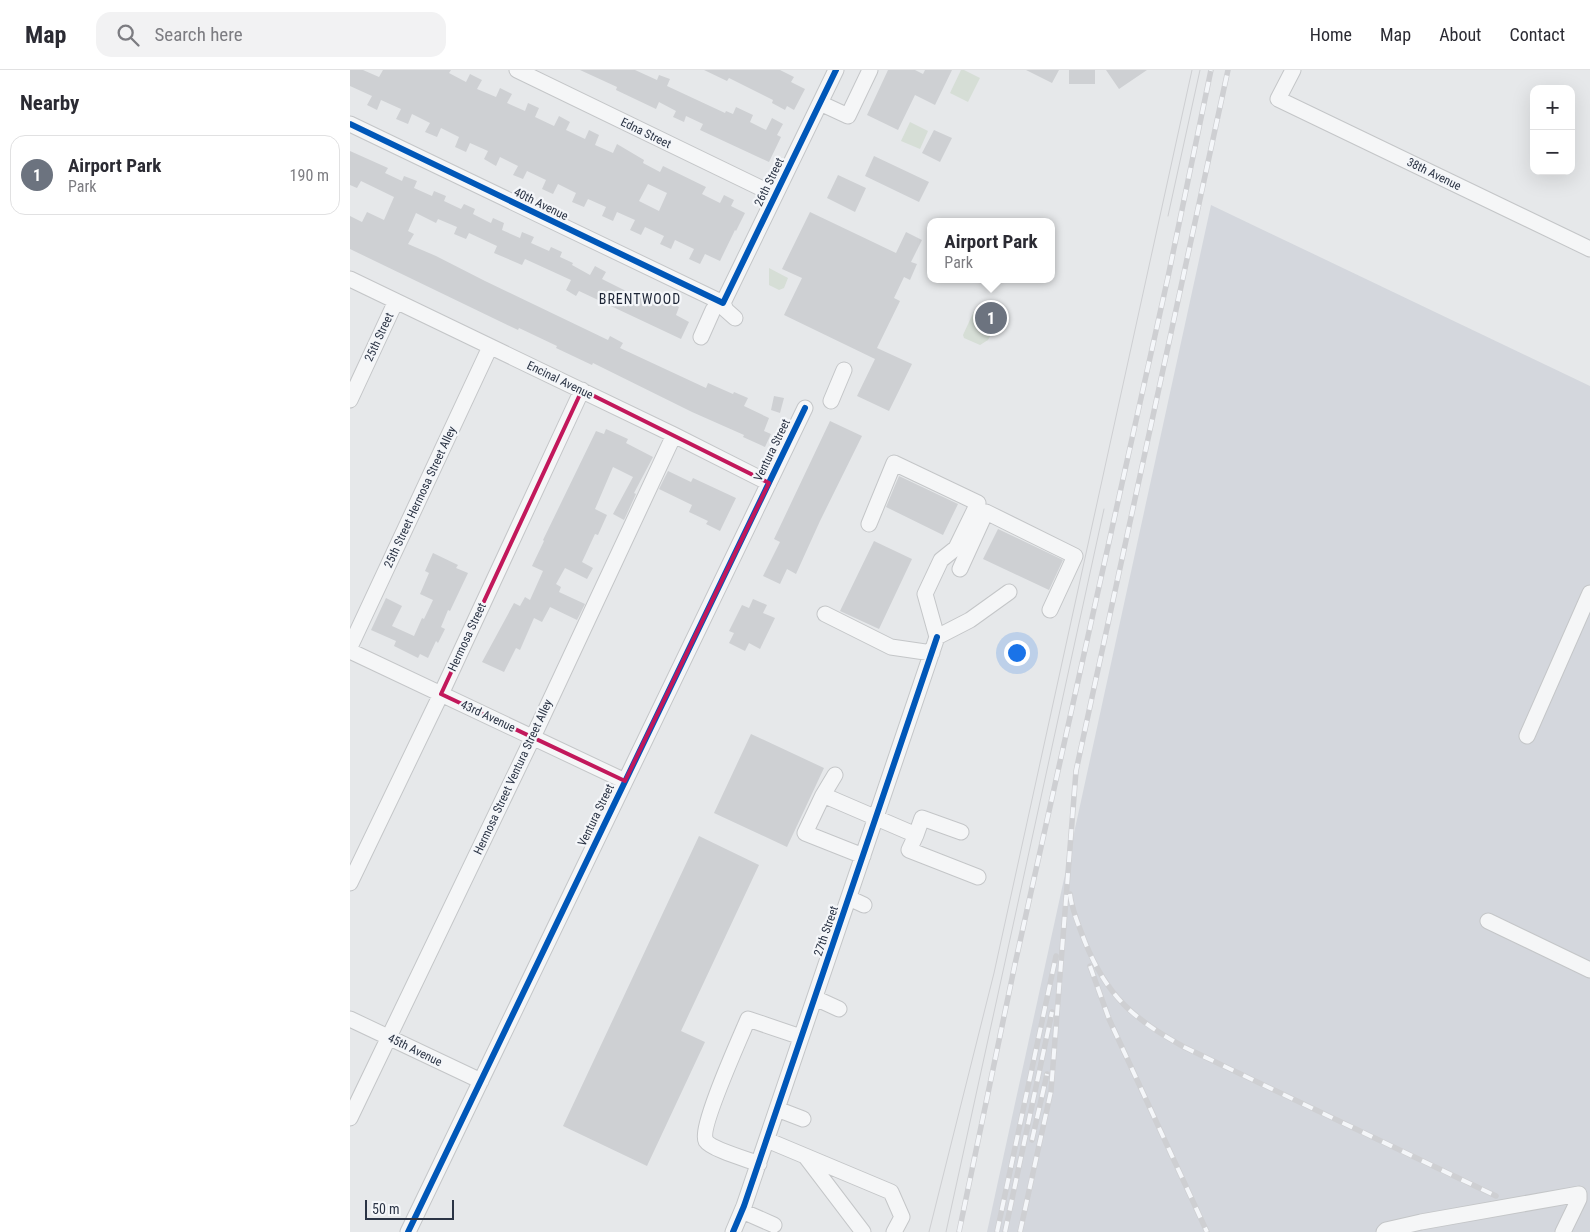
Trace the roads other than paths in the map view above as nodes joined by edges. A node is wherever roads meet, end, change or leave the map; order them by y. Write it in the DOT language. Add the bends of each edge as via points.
graph roads {
  1 [pos="518,70"];
  2 [pos="835,70"];
  3 [pos="870,70"];
  4 [pos="1293,70"];
  5 [pos="820,103"];
  6 [pos="350,124"];
  7 [pos="775,195"];
  8 [pos="1590,249"];
  9 [pos="350,279"];
  10 [pos="396,301"];
  11 [pos="722,303"];
  12 [pos="735,318"];
  13 [pos="701,337"];
  14 [pos="490,346"];
  15 [pos="844,370"];
  16 [pos="582,390"];
  17 [pos="350,400"];
  18 [pos="831,401"];
  19 [pos="805,408"];
  20 [pos="674,435"];
  21 [pos="769,483"];
  22 [pos="869,524"];
  23 [pos="960,569"];
  24 [pos="1009,592"];
  25 [pos="1590,593"];
  26 [pos="1050,610"];
  27 [pos="825,614"];
  28 [pos="937,637"];
  29 [pos="350,649"];
  30 [pos="932,653"];
  31 [pos="441,694"];
  32 [pos="1527,736"];
  33 [pos="533,738"];
  34 [pos="835,775"];
  35 [pos="625,781"];
  36 [pos="823,795"];
  37 [pos="876,819"];
  38 [pos="960,832"];
  39 [pos="916,835"];
  40 [pos="863,856"];
  41 [pos="978,878"];
  42 [pos="350,883"];
  43 [pos="849,898"];
  44 [pos="864,905"];
  45 [pos="1488,921"];
  46 [pos="1590,970"];
  47 [pos="815,998"];
  48 [pos="840,1009"];
  49 [pos="350,1019"];
  50 [pos="389,1037"];
  51 [pos="801,1038"];
  52 [pos="480,1081"];
  53 [pos="777,1110"];
  54 [pos="350,1118"];
  55 [pos="803,1119"];
  56 [pos="767,1140"];
  57 [pos="805,1156"];
  58 [pos="759,1164"];
  59 [pos="1584,1191"];
  60 [pos="742,1211"];
  61 [pos="774,1225"];
  62 [pos="408,1232"];
  63 [pos="733,1232"];
  64 [pos="863,1232"];
  65 [pos="894,1232"];
  66 [pos="1384,1232"];
  67 [pos="1563,1232"];
  1 -- 7 [label="street, Edna Street"];
  2 -- 5 [label="street, 26th Street"];
  3 -- 5 [label="street" via="848,116"];
  4 -- 8 [label="street, 38th Avenue" via="1278,99"];
  5 -- 7 [label="street, 26th Street"];
  6 -- 11 [label="street, 40th Avenue"];
  7 -- 11 [label="street, 26th Street"];
  9 -- 10 [label="street, Encinal Avenue"];
  10 -- 14 [label="street, Encinal Avenue"];
  10 -- 17 [label="street, 25th Street"];
  11 -- 12 [label="street"];
  11 -- 13 [label="street, 26th Street" via="713,310"];
  14 -- 16 [label="street, Encinal Avenue"];
  14 -- 29 [label="street, 25th Street Hermosa Street Alley"];
  15 -- 18 [label="street"];
  16 -- 20 [label="street, Encinal Avenue"];
  16 -- 31 [label="street, Hermosa Street"];
  19 -- 21 [label="street, Ventura Street"];
  20 -- 21 [label="street, Encinal Avenue"];
  20 -- 33 [label="street, Hermosa Street Ventura Street Alley"];
  21 -- 35 [label="street, Ventura Street"];
  22 -- 28 [label="street" via="894,463 978,503 956,548 941,560 925,594"];
  23 -- 26 [label="street" via="986,512 1075,556"];
  24 -- 28 [label="street" via="970,620"];
  25 -- 32 [label="street"];
  27 -- 30 [label="street" via="891,647"];
  28 -- 30 [label="street, 27th Street"];
  29 -- 31 [label="street, 43rd Avenue"];
  30 -- 37 [label="street, 27th Street"];
  31 -- 33 [label="street, 43rd Avenue"];
  31 -- 42 [label="street, Hermosa Street"];
  33 -- 35 [label="street, 43rd Avenue"];
  33 -- 50 [label="street, Hermosa Street Ventura Street Alley"];
  34 -- 36 [label="street"];
  35 -- 52 [label="street, Ventura Street"];
  36 -- 37 [label="street"];
  36 -- 40 [label="street" via="805,833"];
  37 -- 39 [label="street"];
  37 -- 40 [label="street, 27th Street"];
  38 -- 39 [label="street" via="922,818"];
  39 -- 41 [label="street" via="910,850"];
  40 -- 43 [label="street, 27th Street"];
  43 -- 44 [label="street"];
  43 -- 47 [label="street, 27th Street"];
  45 -- 46 [label="street"];
  47 -- 48 [label="street"];
  47 -- 51 [label="street, 27th Street"];
  49 -- 50 [label="street, 45th Avenue"];
  50 -- 52 [label="street, 45th Avenue"];
  50 -- 54 [label="street, Hermosa Street Ventura Street Alley"];
  51 -- 53 [label="street, 27th Street"];
  51 -- 58 [label="street" via="748,1019 712,1108 705,1134 707,1142"];
  52 -- 62 [label="street, Ventura Street"];
  53 -- 55 [label="street"];
  53 -- 56 [label="street, 27th Street"];
  56 -- 57 [label="street"];
  56 -- 58 [label="street, 27th Street"];
  57 -- 64 [label="street"];
  57 -- 65 [label="street" via="891,1192 902,1217"];
  58 -- 60 [label="street, 27th Street"];
  59 -- 66 [label="street"];
  59 -- 67 [label="street"];
  60 -- 61 [label="street"];
  60 -- 63 [label="street, 27th Street"];
}
